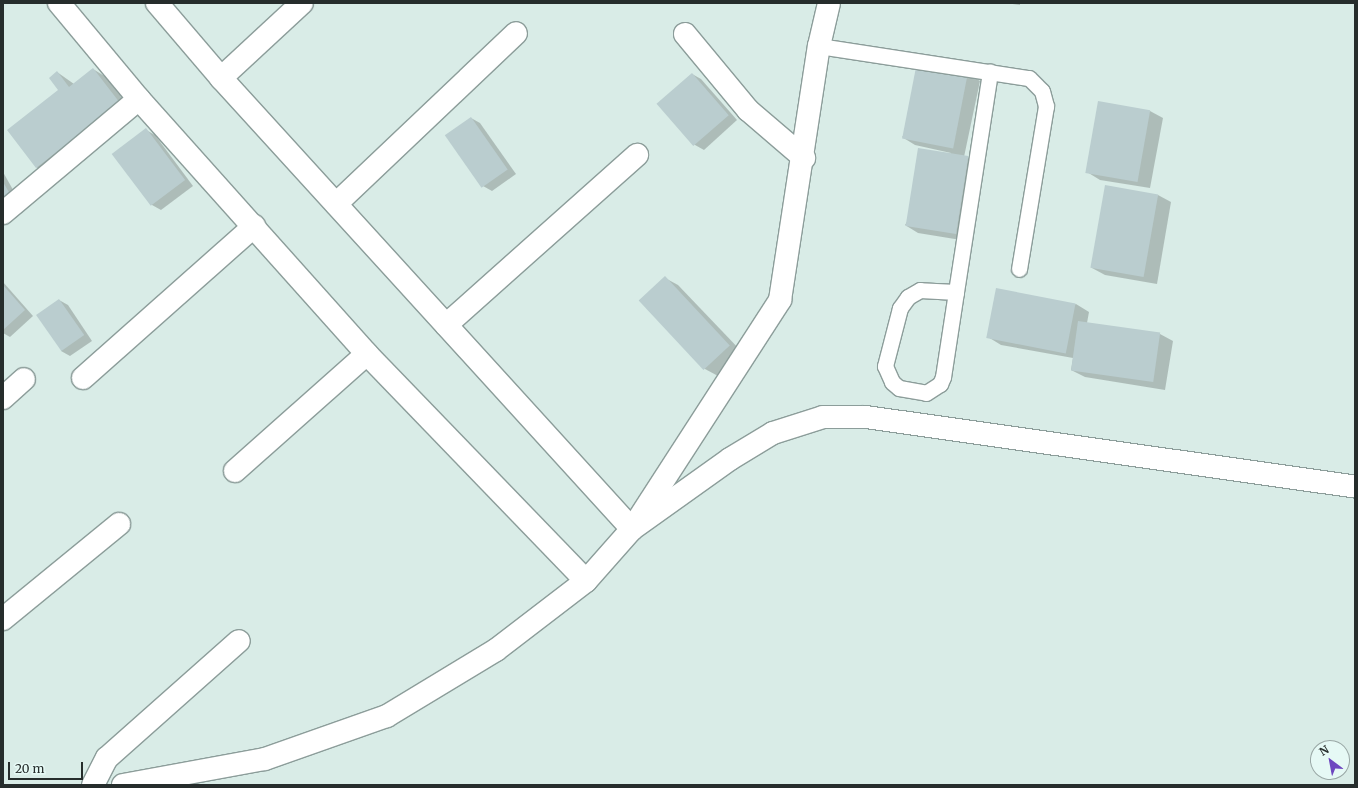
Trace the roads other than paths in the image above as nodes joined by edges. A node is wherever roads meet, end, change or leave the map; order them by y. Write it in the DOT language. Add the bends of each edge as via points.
graph roads {
  1 [pos="59,3"];
  2 [pos="157,3"];
  3 [pos="302,3"];
  4 [pos="829,3"];
  5 [pos="516,33"];
  6 [pos="685,34"];
  7 [pos="819,46"];
  8 [pos="990,72"];
  9 [pos="221,78"];
  10 [pos="139,99"];
  11 [pos="637,155"];
  12 [pos="804,158"];
  13 [pos="336,204"];
  14 [pos="3,213"];
  15 [pos="254,226"];
  16 [pos="1019,269"];
  17 [pos="956,292"];
  18 [pos="446,325"];
  19 [pos="367,354"];
  20 [pos="83,378"];
  21 [pos="24,379"];
  22 [pos="3,398"];
  23 [pos="236,471"];
  24 [pos="1355,487"];
  25 [pos="119,524"];
  26 [pos="632,529"];
  27 [pos="586,581"];
  28 [pos="3,619"];
  29 [pos="239,641"];
  30 [pos="93,785"];
  31 [pos="123,785"];
  1 -- 10 [label="street"];
  2 -- 9 [label="street"];
  3 -- 9 [label="street"];
  4 -- 7 [label="street"];
  5 -- 13 [label="street"];
  6 -- 12 [label="street" via="748,110"];
  7 -- 8 [label="lane"];
  7 -- 12 [label="street"];
  8 -- 16 [label="lane" via="1030,78 1042,91 1046,106"];
  8 -- 17 [label="lane"];
  9 -- 13 [label="street"];
  10 -- 14 [label="street"];
  10 -- 15 [label="street"];
  11 -- 18 [label="street"];
  12 -- 26 [label="street" via="780,300"];
  13 -- 18 [label="street"];
  15 -- 19 [label="street"];
  15 -- 20 [label="street"];
  17 -- 17 [label="lane" via="944,377 940,384 926,393 899,388 892,382 885,366 900,308 908,297 920,290"];
  18 -- 26 [label="street"];
  19 -- 23 [label="street"];
  19 -- 27 [label="street"];
  21 -- 22 [label="street"];
  24 -- 26 [label="street" via="866,418 823,418 773,433 730,459"];
  25 -- 28 [label="street"];
  26 -- 27 [label="street"];
  27 -- 31 [label="street" via="496,650 387,716 265,759"];
  29 -- 30 [label="street" via="107,758"];
}
